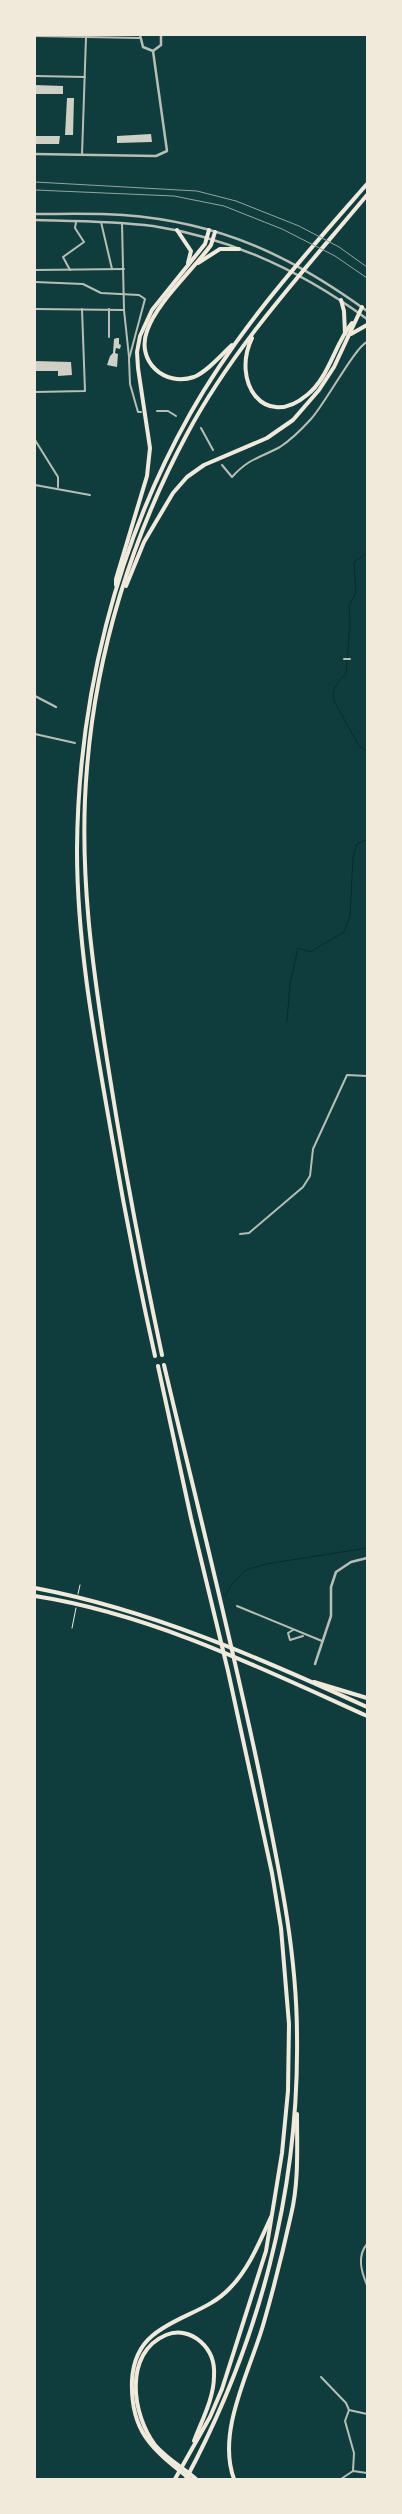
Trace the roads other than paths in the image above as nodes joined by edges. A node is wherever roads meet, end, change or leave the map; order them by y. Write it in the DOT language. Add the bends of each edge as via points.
graph roads {
  1 [pos="162,35"];
  2 [pos="35,36"];
  3 [pos="140,36"];
  4 [pos="86,38"];
  5 [pos="153,51"];
  6 [pos="35,76"];
  7 [pos="85,77"];
  8 [pos="35,154"];
  9 [pos="82,155"];
  10 [pos="366,185"];
  11 [pos="367,196"];
  12 [pos="35,214"];
  13 [pos="35,220"];
  14 [pos="76,221"];
  15 [pos="101,222"];
  16 [pos="122,223"];
  17 [pos="177,230"];
  18 [pos="209,230"];
  19 [pos="216,232"];
  20 [pos="207,239"];
  21 [pos="213,240"];
  22 [pos="239,249"];
  23 [pos="196,264"];
  24 [pos="186,267"];
  25 [pos="112,269"];
  26 [pos="124,269"];
  27 [pos="35,270"];
  28 [pos="70,270"];
  29 [pos="35,282"];
  30 [pos="124,295"];
  31 [pos="341,300"];
  32 [pos="362,307"];
  33 [pos="35,309"];
  34 [pos="82,309"];
  35 [pos="109,309"];
  36 [pos="124,310"];
  37 [pos="367,310"];
  38 [pos="359,312"];
  39 [pos="367,319"];
  40 [pos="367,325"];
  41 [pos="255,331"];
  42 [pos="109,336"];
  43 [pos="347,336"];
  44 [pos="237,340"];
  45 [pos="367,342"];
  46 [pos="129,360"];
  47 [pos="35,392"];
  48 [pos="157,411"];
  49 [pos="141,412"];
  50 [pos="176,416"];
  51 [pos="201,428"];
  52 [pos="35,440"];
  53 [pos="213,450"];
  54 [pos="222,465"];
  55 [pos="35,485"];
  56 [pos="58,487"];
  57 [pos="90,494"];
  58 [pos="116,590"];
  59 [pos="122,592"];
  60 [pos="344,659"];
  61 [pos="350,659"];
  62 [pos="35,696"];
  63 [pos="56,706"];
  64 [pos="35,734"];
  65 [pos="75,743"];
  66 [pos="367,1076"];
  67 [pos="240,1234"];
  68 [pos="162,1355"];
  69 [pos="155,1356"];
  70 [pos="164,1365"];
  71 [pos="158,1366"];
  72 [pos="367,1558"];
  73 [pos="35,1588"];
  74 [pos="35,1596"];
  75 [pos="237,1606"];
  76 [pos="292,1630"];
  77 [pos="304,1635"];
  78 [pos="322,1641"];
  79 [pos="315,1664"];
  80 [pos="290,1674"];
  81 [pos="367,1698"];
  82 [pos="367,1707"];
  83 [pos="367,1716"];
  84 [pos="296,2092"];
  85 [pos="274,2210"];
  86 [pos="367,2244"];
  87 [pos="367,2285"];
  88 [pos="321,2376"];
  89 [pos="349,2410"];
  90 [pos="367,2414"];
  91 [pos="188,2455"];
  92 [pos="353,2471"];
  93 [pos="367,2473"];
  94 [pos="175,2479"];
  95 [pos="186,2479"];
  96 [pos="190,2479"];
  97 [pos="196,2479"];
  98 [pos="234,2479"];
  99 [pos="341,2479"];
  1 -- 5 [label="street" via="159,48"];
  2 -- 4 [label="street"];
  3 -- 4 [label="street"];
  3 -- 5 [label="street" via="144,47"];
  4 -- 7 [label="street"];
  5 -- 9 [label="street" via="167,151 156,156"];
  6 -- 7 [label="street"];
  7 -- 9 [label="street"];
  8 -- 9 [label="street"];
  10 -- 44 [label="highway"];
  11 -- 41 [label="highway"];
  12 -- 18 [label="street" via="122,215"];
  13 -- 14 [label="street"];
  14 -- 15 [label="street"];
  14 -- 28 [label="street" via="84,242 64,257"];
  15 -- 16 [label="street"];
  15 -- 25 [label="street"];
  16 -- 17 [label="street"];
  16 -- 26 [label="street"];
  17 -- 20 [label="street"];
  17 -- 24 [label="highway" via="190,251"];
  18 -- 19 [label="street"];
  18 -- 20 [label="highway"];
  19 -- 21 [label="highway"];
  19 -- 32 [label="street" via="282,256"];
  20 -- 21 [label="street"];
  20 -- 24 [label="highway"];
  21 -- 22 [label="street"];
  21 -- 23 [label="highway"];
  22 -- 23 [label="highway" via="220,249"];
  22 -- 31 [label="street" via="312,282"];
  23 -- 44 [label="highway" via="150,322 144,344 152,366 157,373 170,378 196,376"];
  24 -- 58 [label="highway" via="152,310 140,336 137,352 150,448 147,476 116,579"];
  25 -- 26 [label="street"];
  25 -- 28 [label="street"];
  26 -- 30 [label="street"];
  27 -- 28 [label="street"];
  29 -- 30 [label="street" via="83,284 100,293"];
  30 -- 36 [label="street"];
  30 -- 46 [label="street" via="143,297 146,302"];
  31 -- 38 [label="street"];
  31 -- 43 [label="highway"];
  32 -- 37 [label="street"];
  32 -- 38 [label="highway"];
  33 -- 34 [label="street"];
  34 -- 35 [label="street"];
  34 -- 47 [label="street" via="85,391"];
  35 -- 36 [label="street"];
  35 -- 42 [label="street"];
  36 -- 46 [label="street"];
  38 -- 39 [label="street"];
  38 -- 43 [label="highway"];
  40 -- 43 [label="highway"];
  41 -- 43 [label="highway" via="246,350 247,385 262,402 280,406 290,405 308,395"];
  41 -- 59 [label="highway" via="187,433 159,489"];
  43 -- 59 [label="highway" via="334,367 293,420 267,438 204,465 172,493 158,514"];
  44 -- 58 [label="highway" via="191,412 164,462 145,503"];
  45 -- 54 [label="street" via="359,346 333,390 295,436 280,447 253,458 232,476"];
  46 -- 49 [label="street" via="130,384 138,412"];
  48 -- 50 [label="street" via="168,410"];
  51 -- 53 [label="street"];
  52 -- 56 [label="street" via="58,477"];
  55 -- 56 [label="street"];
  56 -- 57 [label="street"];
  58 -- 69 [label="highway" via="96,669 81,762 77,853 85,969 96,1044"];
  59 -- 68 [label="highway" via="100,675 90,735 84,859 87,914 104,1043 141,1256"];
  60 -- 61 [label="street"];
  62 -- 63 [label="street"];
  64 -- 65 [label="street"];
  66 -- 67 [label="street" via="347,1075 313,1149 310,1176 303,1187 249,1233"];
  70 -- 84 [label="highway" via="237,1674 280,1874 289,1929 297,2026"];
  71 -- 85 [label="highway" via="272,1874 286,1974 288,2091"];
  72 -- 78 [label="street" via="351,1562 336,1572 331,1588 331,1616"];
  73 -- 80 [label="highway" via="116,1606 188,1630"];
  74 -- 83 [label="highway" via="67,1601 185,1638"];
  75 -- 76 [label="street"];
  76 -- 77 [label="street"];
  76 -- 77 [label="street" via="288,1633 290,1640"];
  77 -- 78 [label="street"];
  78 -- 79 [label="street"];
  80 -- 81 [label="highway"];
  80 -- 82 [label="highway"];
  84 -- 95 [label="highway" via="282,2212 263,2288 243,2357 214,2426"];
  84 -- 98 [label="highway" via="298,2172 292,2213 264,2323 231,2426 230,2460"];
  85 -- 91 [label="highway" via="266,2251 231,2364 210,2416"];
  85 -- 96 [label="highway" via="258,2246 229,2289 151,2337 137,2357 132,2373 132,2409 137,2424 154,2448"];
  86 -- 87 [label="street" via="360,2260"];
  88 -- 89 [label="street" via="346,2402"];
  89 -- 90 [label="street"];
  89 -- 92 [label="street" via="345,2421 354,2454"];
  91 -- 94 [label="highway"];
  91 -- 97 [label="highway" via="210,2401 214,2361 209,2350 193,2335 172,2333 159,2338 142,2357 137,2374 136,2401 144,2427 156,2446"];
  92 -- 93 [label="street"];
  92 -- 99 [label="street"];
}
